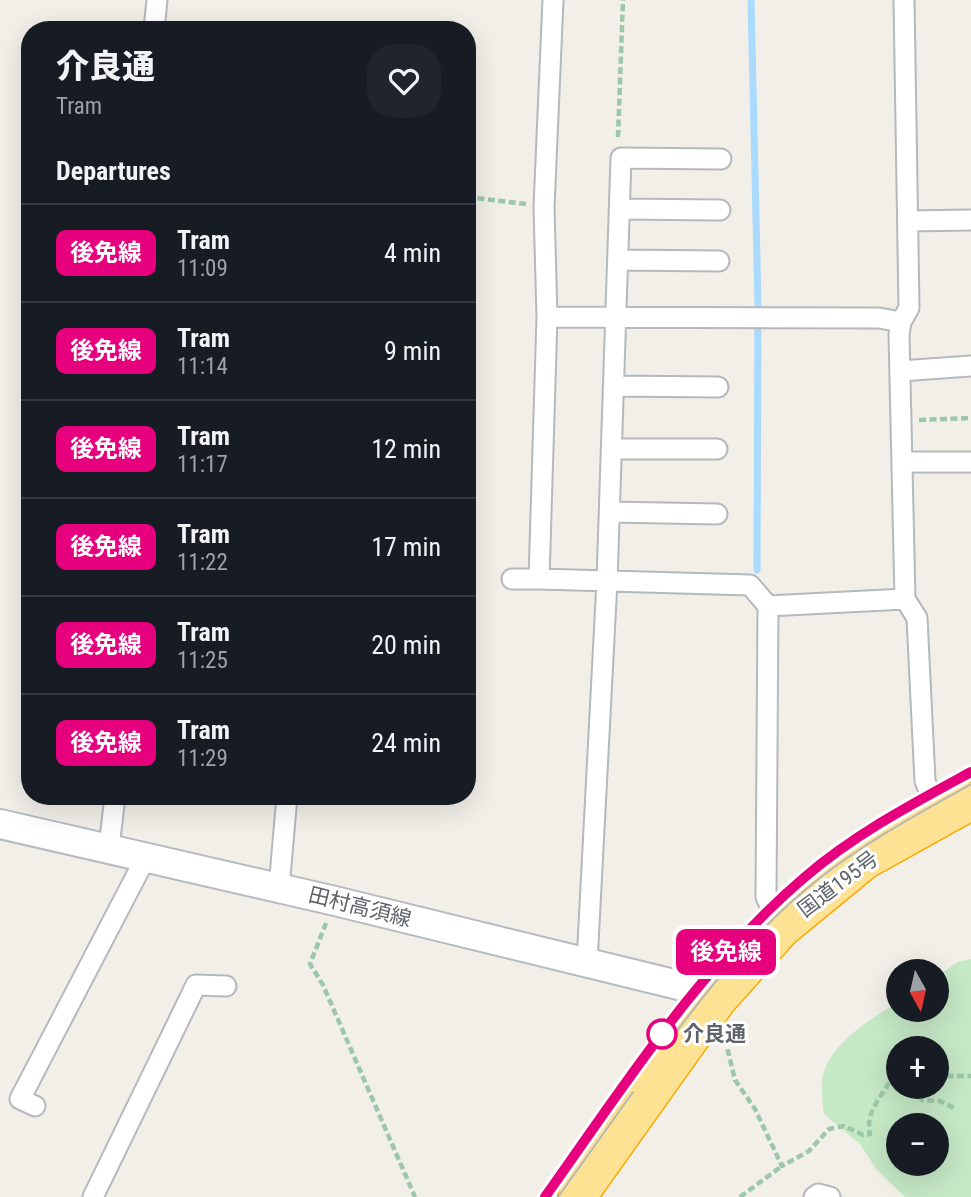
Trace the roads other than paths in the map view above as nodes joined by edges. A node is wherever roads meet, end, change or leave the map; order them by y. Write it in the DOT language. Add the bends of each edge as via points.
graph roads {
  1 [pos="156,0"];
  2 [pos="553,0"];
  3 [pos="904,0"];
  4 [pos="155,21"];
  5 [pos="721,159"];
  6 [pos="620,209"];
  7 [pos="720,210"];
  8 [pos="971,220"];
  9 [pos="908,221"];
  10 [pos="618,260"];
  11 [pos="719,261"];
  12 [pos="547,317"];
  13 [pos="617,317"];
  14 [pos="901,322"];
  15 [pos="971,366"];
  16 [pos="900,371"];
  17 [pos="614,386"];
  18 [pos="718,387"];
  19 [pos="612,449"];
  20 [pos="718,449"];
  21 [pos="902,462"];
  22 [pos="971,462"];
  23 [pos="610,512"];
  24 [pos="717,514"];
  25 [pos="512,579"];
  26 [pos="539,579"];
  27 [pos="607,581"];
  28 [pos="905,599"];
  29 [pos="768,606"];
  30 [pos="114,805"];
  31 [pos="286,805"];
  32 [pos="955,809"];
  33 [pos="0,824"];
  34 [pos="108,848"];
  35 [pos="146,856"];
  36 [pos="279,888"];
  37 [pos="781,929"];
  38 [pos="587,962"];
  39 [pos="226,986"];
  40 [pos="718,999"];
  41 [pos="35,1106"];
  42 [pos="590,1192"];
  43 [pos="93,1197"];
  44 [pos="814,1197"];
  45 [pos="830,1197"];
  1 -- 4 [label="street"];
  2 -- 12 [label="street" via="544,207"];
  3 -- 9 [label="street"];
  5 -- 6 [label="street" via="621,158"];
  6 -- 7 [label="street"];
  6 -- 10 [label="street"];
  8 -- 9 [label="street"];
  9 -- 14 [label="street" via="909,308"];
  10 -- 11 [label="street"];
  10 -- 13 [label="street"];
  12 -- 13 [label="street"];
  12 -- 26 [label="street"];
  13 -- 14 [label="street" via="879,318"];
  13 -- 17 [label="street"];
  14 -- 16 [label="street"];
  15 -- 16 [label="street"];
  16 -- 21 [label="street"];
  17 -- 18 [label="street"];
  17 -- 19 [label="street"];
  19 -- 20 [label="street"];
  19 -- 23 [label="street"];
  21 -- 22 [label="street"];
  21 -- 28 [label="street"];
  23 -- 24 [label="street"];
  23 -- 27 [label="street"];
  25 -- 26 [label="street"];
  26 -- 27 [label="street"];
  27 -- 29 [label="street" via="750,585"];
  27 -- 38 [label="street"];
  28 -- 29 [label="street"];
  28 -- 32 [label="street" via="917,618 925,781"];
  29 -- 37 [label="street" via="766,897"];
  30 -- 34 [label="street"];
  31 -- 36 [label="street"];
  32 -- 37 [label="highway, 国道195号" via="865,860"];
  33 -- 34 [label="main road, 田村高須線"];
  34 -- 35 [label="main road, 田村高須線"];
  35 -- 36 [label="main road, 田村高須線"];
  35 -- 41 [label="street" via="20,1099"];
  36 -- 38 [label="main road, 田村高須線"];
  37 -- 40 [label="highway, 国道195号"];
  38 -- 40 [label="main road, 田村高須線"];
  39 -- 43 [label="street" via="196,985"];
  40 -- 42 [label="highway, 国道195号"];
  44 -- 45 [label="street"];
}
